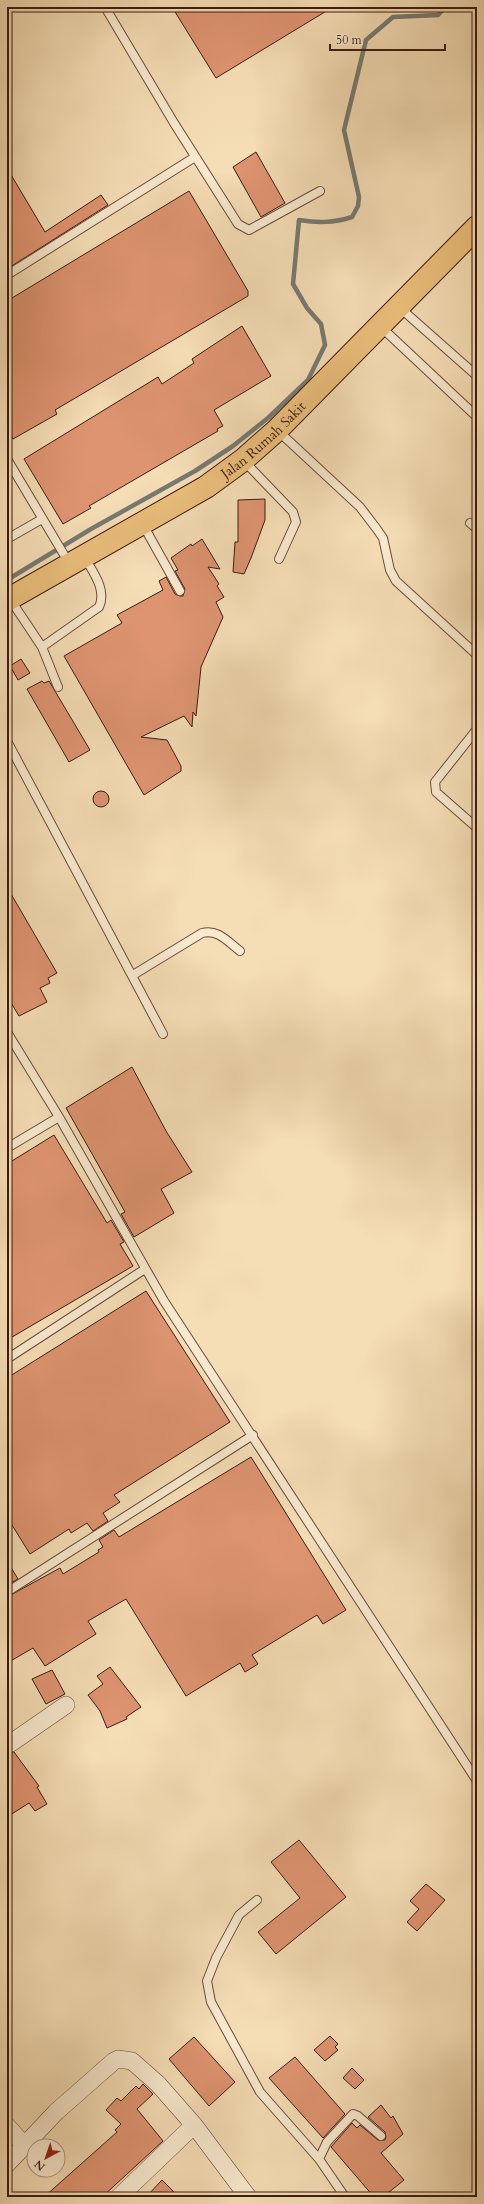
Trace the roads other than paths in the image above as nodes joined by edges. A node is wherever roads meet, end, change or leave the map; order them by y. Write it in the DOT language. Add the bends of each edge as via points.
graph roads {
  1 [pos="105,7"];
  2 [pos="195,157"];
  3 [pos="320,191"];
  4 [pos="477,227"];
  5 [pos="7,275"];
  6 [pos="398,306"];
  7 [pos="379,326"];
  8 [pos="477,376"];
  9 [pos="477,417"];
  10 [pos="277,430"];
  11 [pos="7,459"];
  12 [pos="243,460"];
  13 [pos="42,519"];
  14 [pos="142,523"];
  15 [pos="470,523"];
  16 [pos="477,529"];
  17 [pos="7,539"];
  18 [pos="72,558"];
  19 [pos="279,559"];
  20 [pos="180,591"];
  21 [pos="8,599"];
  22 [pos="42,647"];
  23 [pos="477,655"];
  24 [pos="58,687"];
  25 [pos="477,729"];
  26 [pos="7,741"];
  27 [pos="477,828"];
  28 [pos="240,951"];
  29 [pos="133,975"];
  30 [pos="7,1032"];
  31 [pos="163,1034"];
  32 [pos="59,1117"];
  33 [pos="7,1148"];
  34 [pos="146,1269"];
  35 [pos="7,1359"];
  36 [pos="253,1435"];
  37 [pos="7,1592"];
  38 [pos="66,1705"];
  39 [pos="7,1742"];
  40 [pos="477,1781"];
  41 [pos="257,1900"];
  42 [pos="194,2125"];
  43 [pos="7,2126"];
  44 [pos="381,2136"];
  45 [pos="24,2145"];
  46 [pos="319,2159"];
  47 [pos="7,2164"];
  48 [pos="119,2197"];
  49 [pos="248,2197"];
  50 [pos="345,2197"];
  1 -- 2 [label="lane"];
  2 -- 3 [label="lane" via="238,224 249,230"];
  2 -- 5 [label="lane"];
  4 -- 6 [label="main road, Jalan Rumah Sakit"];
  6 -- 7 [label="main road, Jalan Rumah Sakit"];
  6 -- 8 [label="lane"];
  7 -- 9 [label="lane"];
  7 -- 10 [label="main road, Jalan Rumah Sakit"];
  10 -- 12 [label="main road, Jalan Rumah Sakit"];
  10 -- 23 [label="lane" via="368,518 383,538 390,570 396,581"];
  11 -- 13 [label="lane"];
  12 -- 14 [label="main road, Jalan Rumah Sakit" via="206,487"];
  12 -- 19 [label="lane" via="293,512 296,522"];
  13 -- 17 [label="lane"];
  13 -- 18 [label="lane" via="58,545"];
  14 -- 18 [label="main road, Jalan Rumah Sakit"];
  14 -- 20 [label="lane"];
  15 -- 16 [label="lane"];
  18 -- 21 [label="main road, Jalan Rumah Sakit"];
  18 -- 22 [label="lane" via="103,594 99,607"];
  21 -- 22 [label="lane"];
  22 -- 24 [label="lane"];
  25 -- 27 [label="lane" via="435,782 436,792"];
  26 -- 29 [label="lane"];
  28 -- 29 [label="lane" via="218,933 211,931"];
  29 -- 31 [label="lane"];
  30 -- 32 [label="lane"];
  32 -- 33 [label="lane"];
  32 -- 34 [label="lane"];
  34 -- 35 [label="lane"];
  34 -- 36 [label="lane" via="164,1301"];
  36 -- 37 [label="lane"];
  36 -- 40 [label="lane"];
  38 -- 39 [label="street" via="11,1743"];
  41 -- 46 [label="lane" via="239,1916 216,1958 207,1981 211,2002 260,2092"];
  42 -- 45 [label="street" via="158,2084 137,2065 132,2061 118,2059 56,2112"];
  42 -- 48 [label="street"];
  42 -- 49 [label="street"];
  43 -- 45 [label="street"];
  44 -- 46 [label="lane" via="353,2114 327,2142"];
  45 -- 47 [label="street"];
  46 -- 50 [label="lane"];
}
